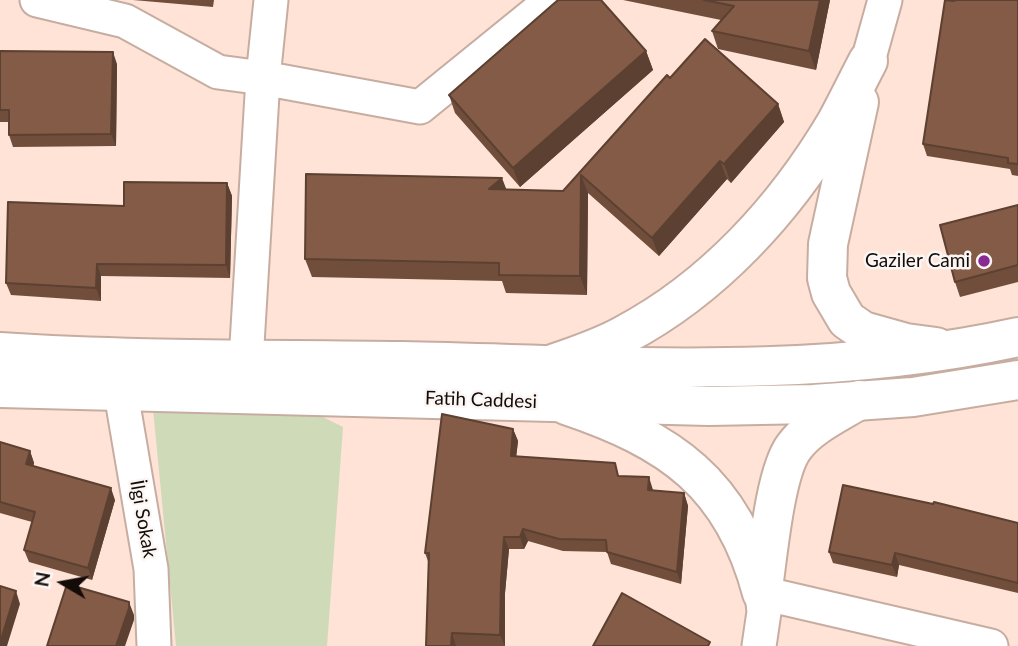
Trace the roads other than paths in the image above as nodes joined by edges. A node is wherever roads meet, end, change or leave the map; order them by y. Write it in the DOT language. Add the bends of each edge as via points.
graph roads {
  1 [pos="37,0"];
  2 [pos="271,0"];
  3 [pos="552,0"];
  4 [pos="885,0"];
  5 [pos="868,61"];
  6 [pos="263,78"];
  7 [pos="1018,337"];
  8 [pos="955,349"];
  9 [pos="0,352"];
  10 [pos="246,361"];
  11 [pos="1018,380"];
  12 [pos="552,384"];
  13 [pos="0,388"];
  14 [pos="121,393"];
  15 [pos="859,400"];
  16 [pos="762,593"];
  17 [pos="154,646"];
  18 [pos="759,646"];
  19 [pos="991,646"];
  1 -- 6 [label="street" via="125,21 218,72"];
  2 -- 6 [label="street"];
  3 -- 6 [label="street" via="420,107"];
  4 -- 5 [label="street"];
  5 -- 8 [label="main road" via="828,244 831,293 846,320 863,331 906,343"];
  5 -- 12 [label="main road" via="835,124 782,202 747,242 660,314"];
  6 -- 10 [label="street"];
  7 -- 8 [label="main road"];
  8 -- 12 [label="main road, Fatih Caddesi" via="873,360"];
  9 -- 10 [label="main road, Fatih Caddesi"];
  10 -- 12 [label="main road, Fatih Caddesi" via="402,361"];
  11 -- 15 [label="main road, Fatih Caddesi" via="912,397"];
  12 -- 14 [label="main road, Fatih Caddesi"];
  12 -- 15 [label="main road, Fatih Caddesi" via="709,406"];
  12 -- 16 [label="main road" via="600,416 670,452 701,477 726,507"];
  13 -- 14 [label="main road, Fatih Caddesi"];
  14 -- 17 [label="street, İlgi Sokak" via="151,569"];
  15 -- 16 [label="main road" via="804,436 788,457 779,485"];
  16 -- 18 [label="street" via="765,612"];
  16 -- 19 [label="street"];
}
